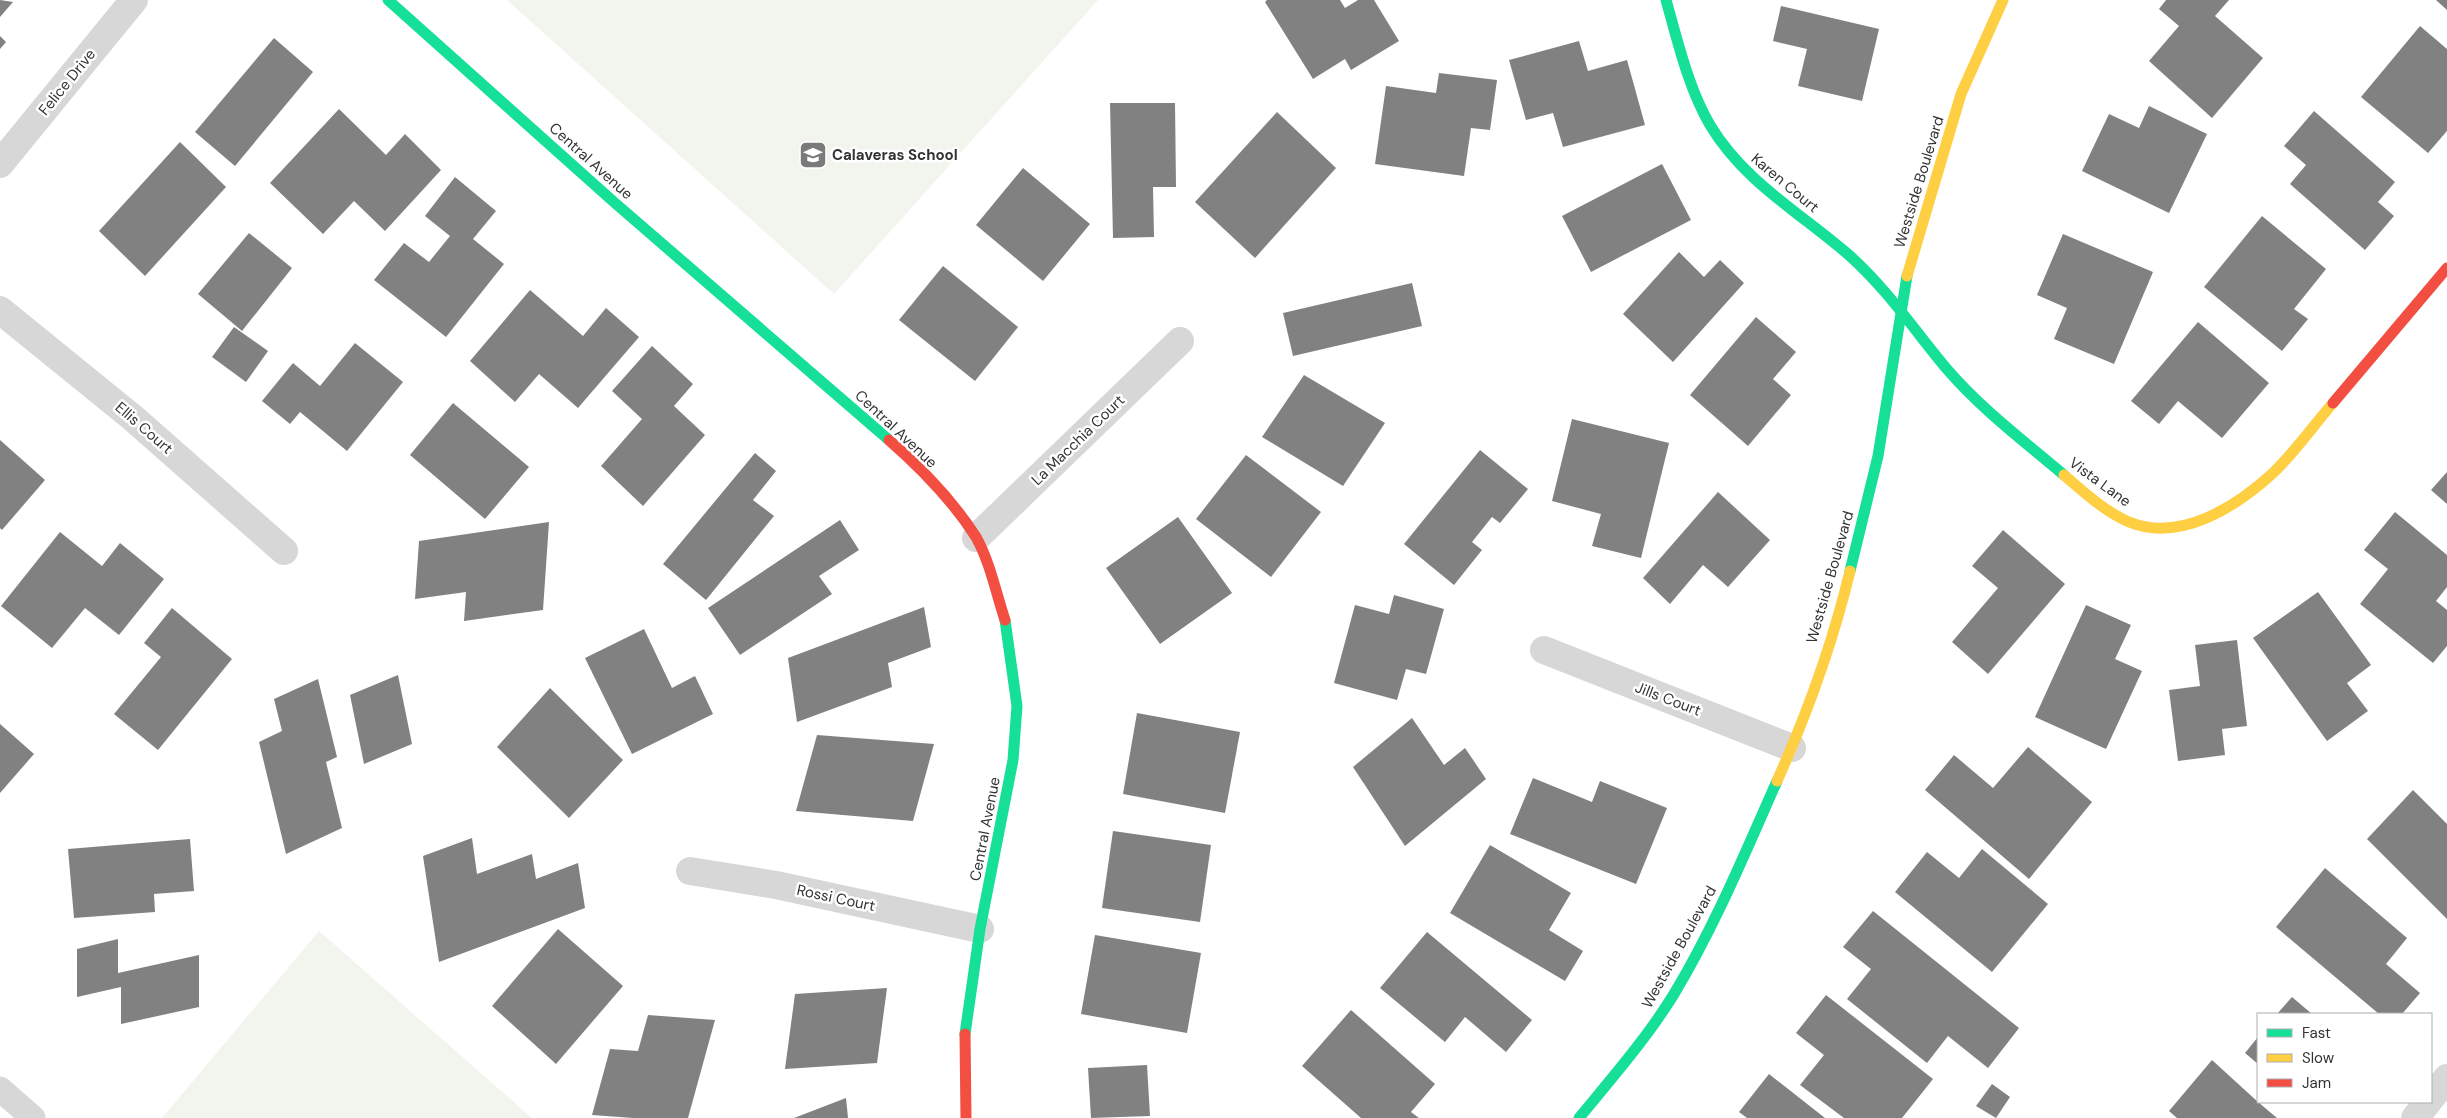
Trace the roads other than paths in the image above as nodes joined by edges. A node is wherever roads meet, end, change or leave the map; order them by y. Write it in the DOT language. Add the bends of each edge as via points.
graph roads {
  1 [pos="134,0"];
  2 [pos="388,0"];
  3 [pos="1666,0"];
  4 [pos="2003,0"];
  5 [pos="0,164"];
  6 [pos="2447,268"];
  7 [pos="1900,309"];
  8 [pos="0,310"];
  9 [pos="1180,341"];
  10 [pos="976,538"];
  11 [pos="284,550"];
  12 [pos="1544,650"];
  13 [pos="1792,748"];
  14 [pos="690,872"];
  15 [pos="980,929"];
  16 [pos="2447,1078"];
  17 [pos="0,1089"];
  18 [pos="2432,1097"];
  19 [pos="2427,1103"];
  20 [pos="33,1118"];
  21 [pos="966,1118"];
  22 [pos="1579,1118"];
  23 [pos="2415,1118"];
  1 -- 5 [label="street, Felice Drive"];
  2 -- 10 [label="street, Central Avenue" via="615,203 912,460"];
  3 -- 7 [label="street, Karen Court" via="1689,79 1710,125 1745,172 1851,257"];
  4 -- 7 [label="street, Westside Boulevard" via="1961,94 1911,257"];
  6 -- 7 [label="street, Vista Lane" via="2274,472 2236,503 2200,521 2168,528 2129,522 2091,498 1974,399"];
  7 -- 13 [label="street, Westside Boulevard" via="1878,456 1845,589"];
  8 -- 11 [label="street, Ellis Court" via="132,418"];
  9 -- 10 [label="street, La Macchia Court"];
  10 -- 15 [label="street, Central Avenue" via="1004,621 1017,706 1013,760"];
  12 -- 13 [label="street, Jills Court"];
  13 -- 22 [label="street, Westside Boulevard" via="1727,894 1674,994 1630,1057"];
  14 -- 15 [label="street, Rossi Court" via="776,886"];
  15 -- 21 [label="street, Central Avenue" via="964,1041"];
  16 -- 18 [label="street"];
  17 -- 20 [label="lane"];
  19 -- 23 [label="street"];
}
